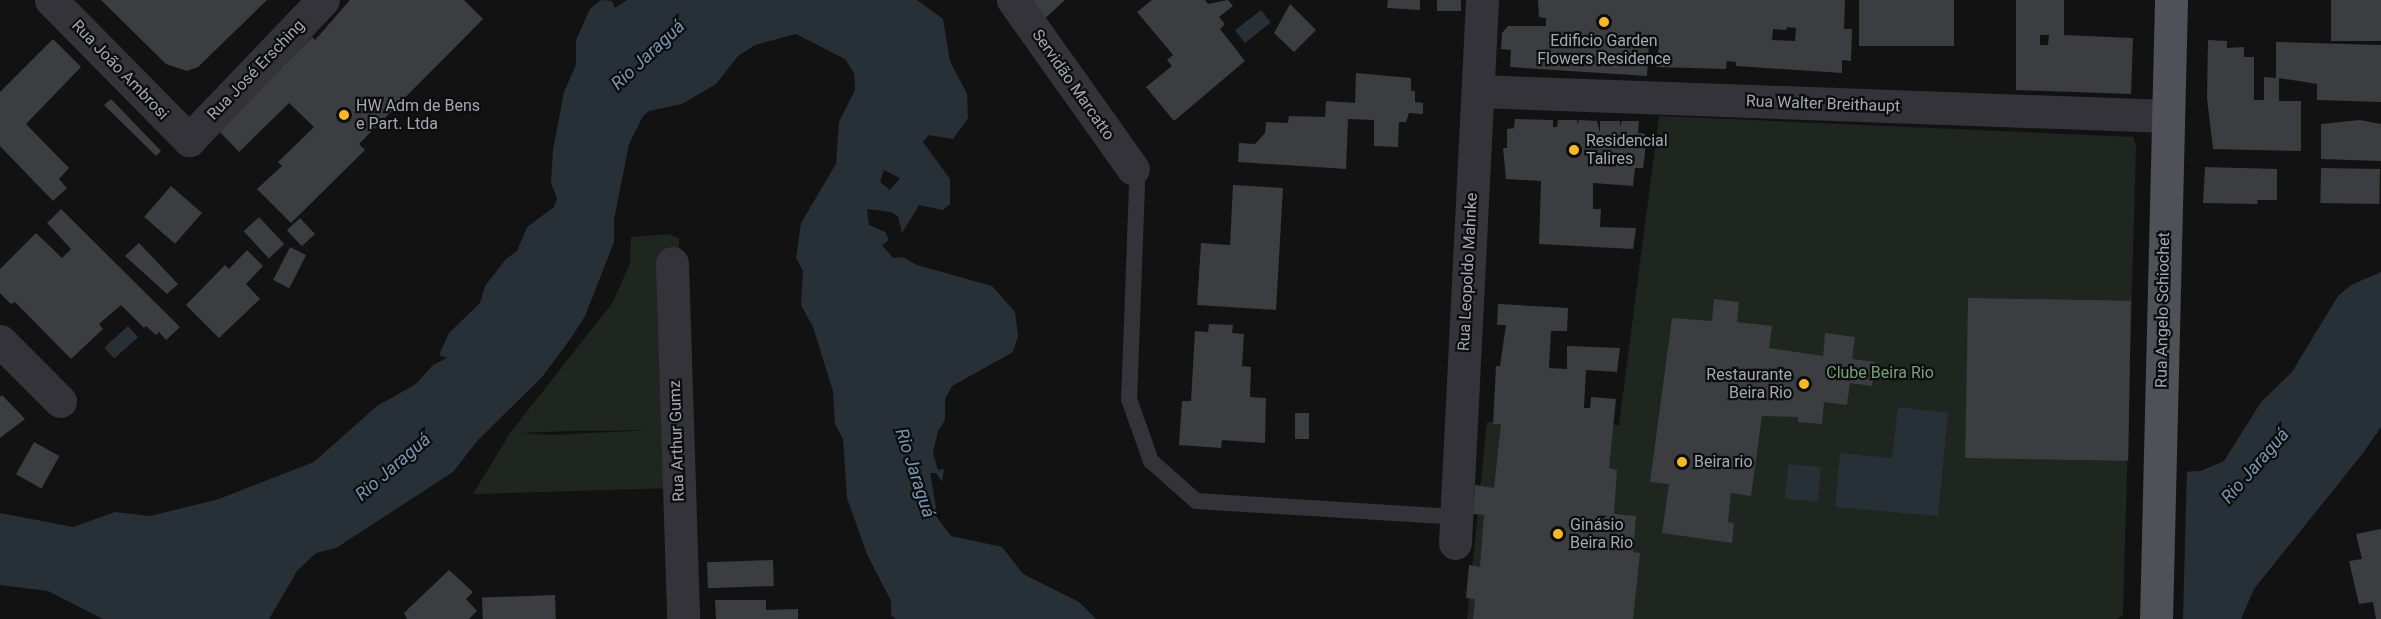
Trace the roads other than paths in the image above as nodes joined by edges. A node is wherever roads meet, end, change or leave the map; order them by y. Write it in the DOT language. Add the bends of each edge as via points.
graph roads {
  1 [pos="51,0"];
  2 [pos="323,0"];
  3 [pos="1013,0"];
  4 [pos="1482,0"];
  5 [pos="2171,0"];
  6 [pos="1478,91"];
  7 [pos="2168,116"];
  8 [pos="189,140"];
  9 [pos="1133,169"];
  10 [pos="672,263"];
  11 [pos="0,341"];
  12 [pos="60,401"];
  13 [pos="1456,530"];
  14 [pos="683,619"];
  15 [pos="2156,619"];
  1 -- 8 [label="street, Rua João Ambrosi"];
  2 -- 8 [label="street, Rua José Ersching"];
  3 -- 9 [label="street, Servidão Marcatto"];
  4 -- 6 [label="street, Rua Leopoldo Mahnke"];
  5 -- 7 [label="main road, Rua Angelo Schiochet"];
  6 -- 7 [label="street, Rua Walter Breithaupt"];
  6 -- 13 [label="street, Rua Leopoldo Mahnke"];
  7 -- 15 [label="main road, Rua Angelo Schiochet"];
  9 -- 13 [label="lane" via="1137,185 1129,399 1151,461 1196,501"];
  10 -- 14 [label="street, Rua Arthur Gumz"];
  11 -- 12 [label="street"];
}
